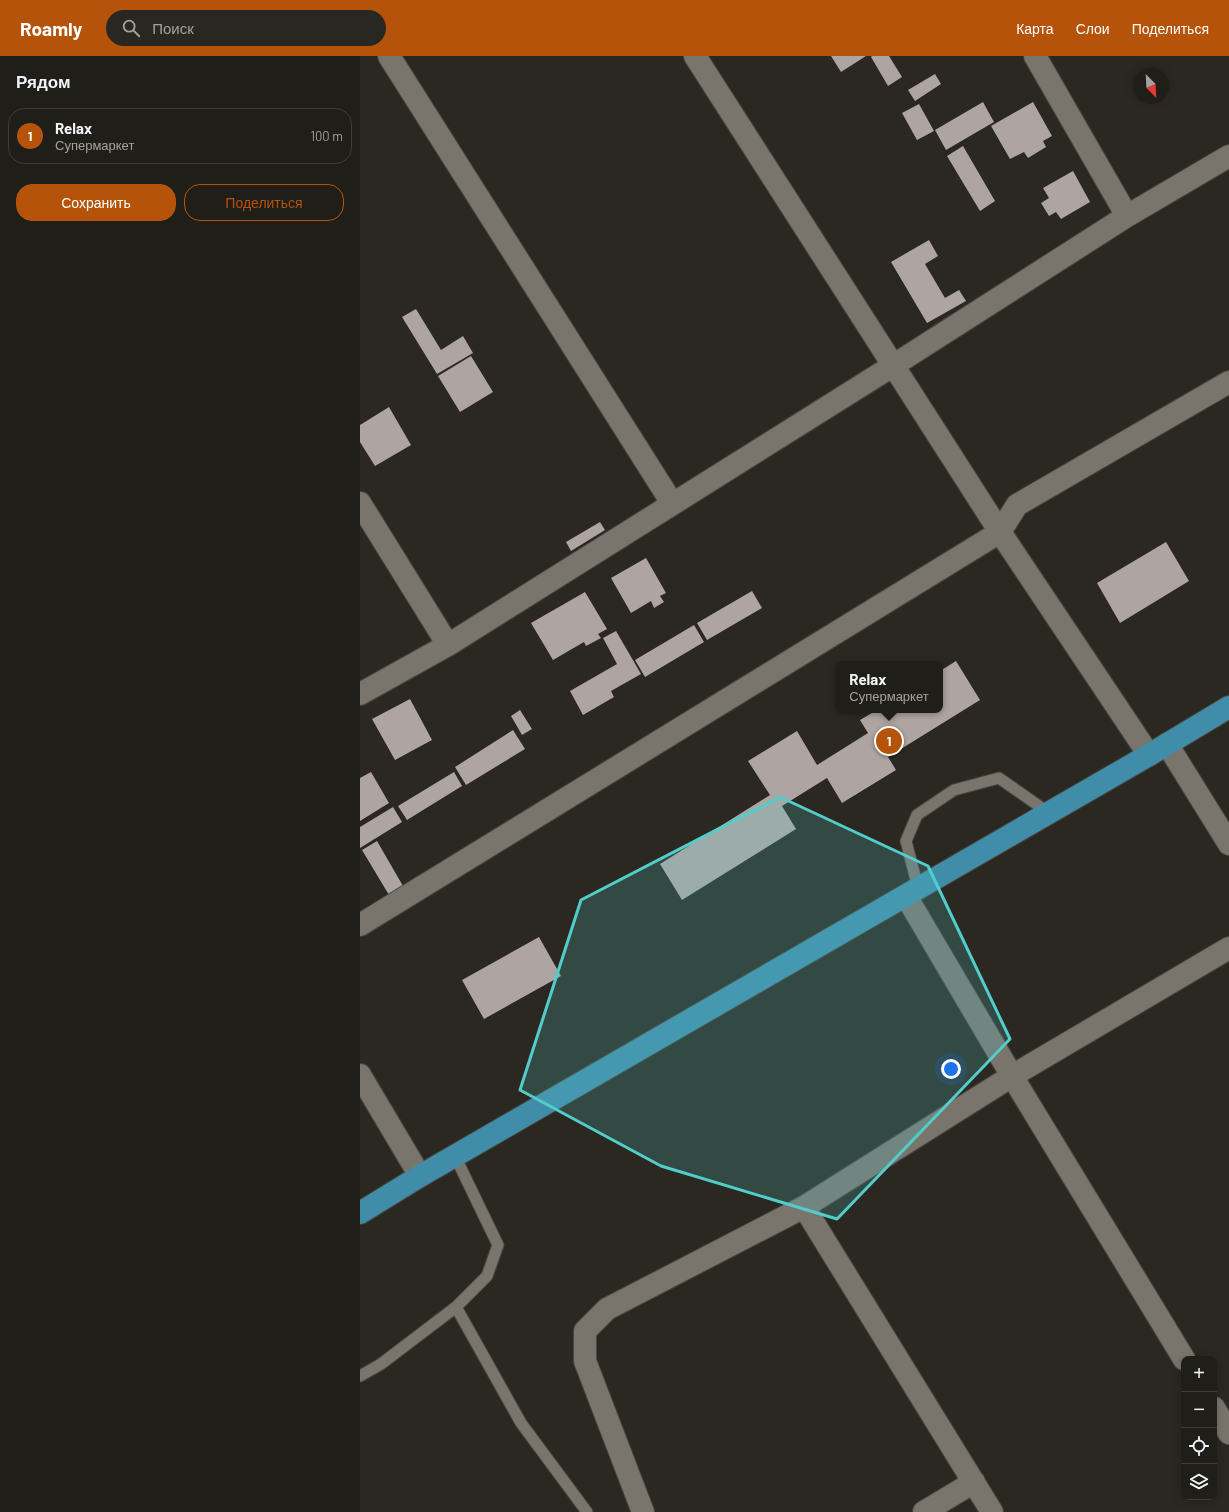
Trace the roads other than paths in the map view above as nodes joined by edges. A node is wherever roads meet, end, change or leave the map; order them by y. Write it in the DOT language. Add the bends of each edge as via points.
graph roads {
  1 [pos="389,56"];
  2 [pos="695,56"];
  3 [pos="1035,56"];
  4 [pos="1229,156"];
  5 [pos="1127,216"];
  6 [pos="894,365"];
  7 [pos="1229,382"];
  8 [pos="360,503"];
  9 [pos="672,503"];
  10 [pos="1000,532"];
  11 [pos="448,645"];
  12 [pos="360,694"];
  13 [pos="1229,707"];
  14 [pos="1158,750"];
  15 [pos="1049,813"];
  16 [pos="1229,844"];
  17 [pos="912,892"];
  18 [pos="360,925"];
  19 [pos="1229,948"];
  20 [pos="360,1075"];
  21 [pos="1012,1076"];
  22 [pos="455,1156"];
  23 [pos="420,1176"];
  24 [pos="804,1207"];
  25 [pos="360,1214"];
  26 [pos="456,1307"];
  27 [pos="1182,1356"];
  28 [pos="360,1376"];
  29 [pos="1217,1413"];
  30 [pos="1229,1433"];
  31 [pos="974,1482"];
  32 [pos="587,1512"];
  33 [pos="643,1512"];
  34 [pos="924,1512"];
  35 [pos="992,1512"];
  1 -- 9 [label="street"];
  2 -- 6 [label="street"];
  3 -- 5 [label="street"];
  4 -- 5 [label="street"];
  5 -- 6 [label="street"];
  6 -- 9 [label="street"];
  6 -- 10 [label="street"];
  7 -- 10 [label="street" via="1017,505"];
  8 -- 11 [label="street"];
  9 -- 11 [label="street"];
  10 -- 14 [label="street"];
  10 -- 18 [label="street"];
  11 -- 12 [label="street"];
  13 -- 14 [label="highway"];
  14 -- 15 [label="highway"];
  14 -- 16 [label="street"];
  15 -- 17 [label="highway"];
  15 -- 17 [label="lane" via="999,778 954,790 917,815 906,841"];
  17 -- 21 [label="street"];
  17 -- 22 [label="highway"];
  19 -- 21 [label="street"];
  20 -- 23 [label="street"];
  21 -- 24 [label="street"];
  21 -- 27 [label="street"];
  22 -- 23 [label="highway"];
  22 -- 26 [label="lane" via="498,1245 487,1276"];
  23 -- 25 [label="highway"];
  24 -- 31 [label="street"];
  24 -- 33 [label="street" via="607,1309 585,1331 585,1361"];
  26 -- 28 [label="lane" via="381,1364"];
  26 -- 32 [label="lane" via="521,1423"];
  29 -- 30 [label="street"];
  31 -- 34 [label="street"];
  31 -- 35 [label="street"];
}
